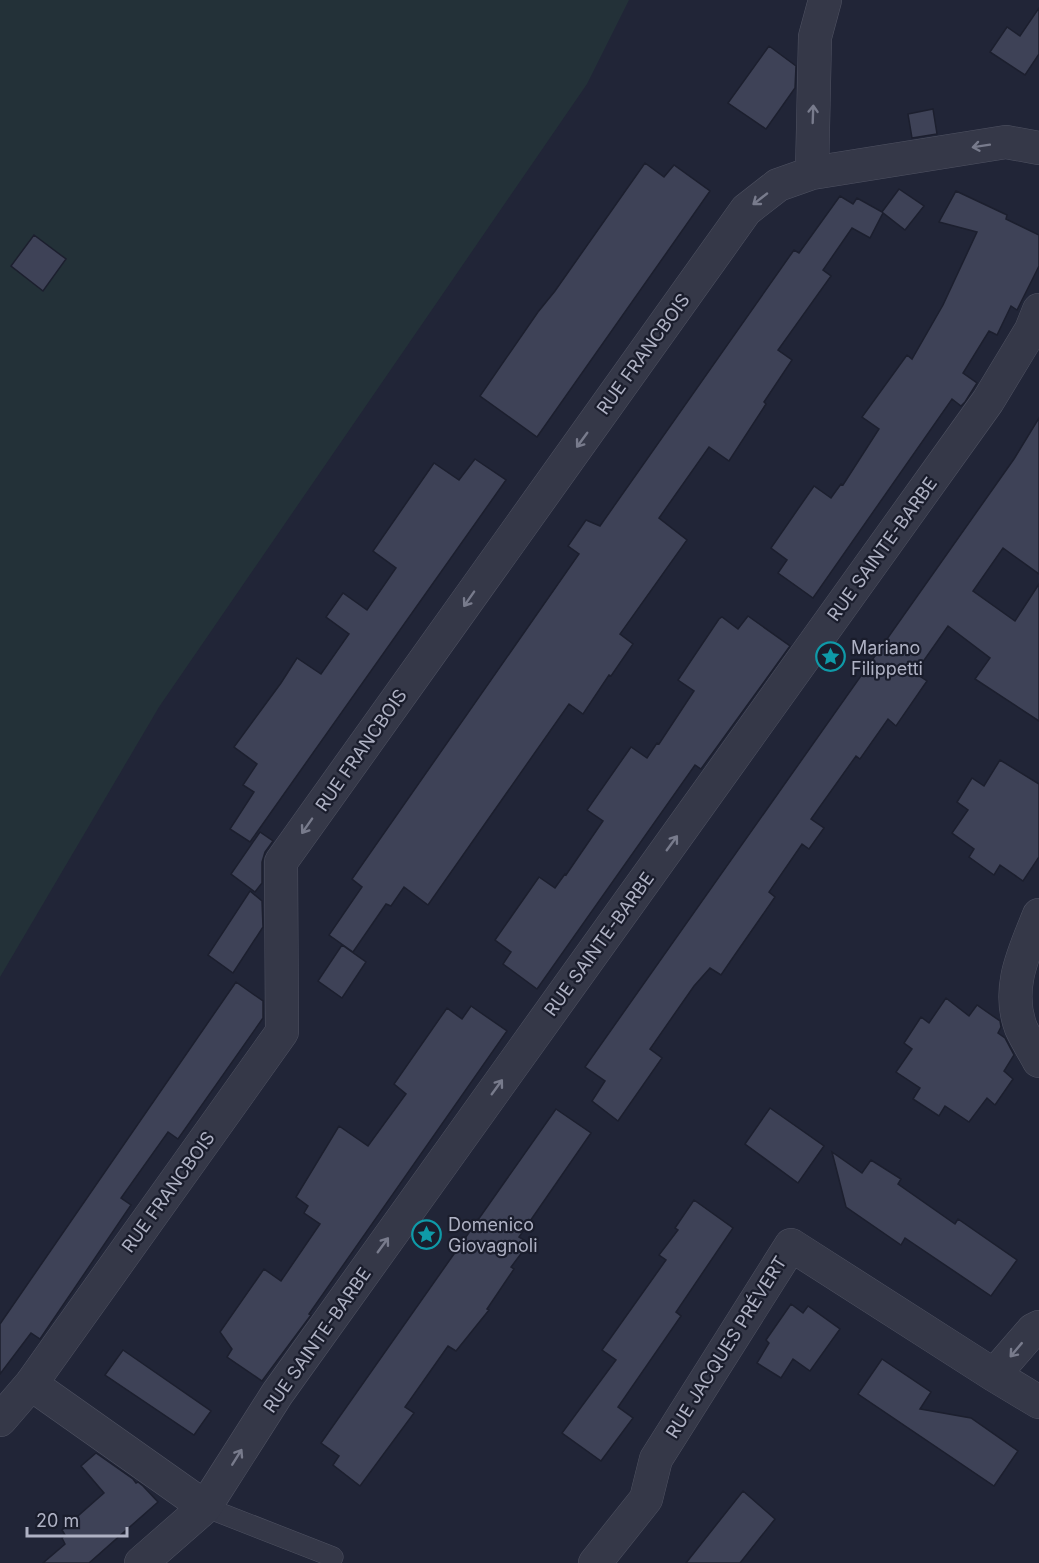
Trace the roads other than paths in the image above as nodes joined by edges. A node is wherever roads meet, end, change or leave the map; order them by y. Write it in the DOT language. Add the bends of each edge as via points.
graph roads {
  1 [pos="825,0"];
  2 [pos="1039,148"];
  3 [pos="812,173"];
  4 [pos="1039,310"];
  5 [pos="1039,915"];
  6 [pos="1039,1061"];
  7 [pos="1039,1327"];
  8 [pos="994,1375"];
  9 [pos="31,1384"];
  10 [pos="1039,1401"];
  11 [pos="0,1420"];
  12 [pos="205,1507"];
  13 [pos="333,1557"];
  14 [pos="141,1563"];
  15 [pos="595,1563"];
  3 -- 1 [label="street, one-way" via="815,37"];
  2 -- 3 [label="street, RUE FRANCBOIS, one-way" via="1006,142"];
  3 -- 9 [label="street, RUE FRANCBOIS, one-way" via="778,185 746,210 281,862 282,1032"];
  12 -- 4 [label="street, RUE SAINTE-BARBE, one-way" via="284,1384 988,401"];
  5 -- 6 [label="street" via="1019,962 1015,993 1021,1027"];
  7 -- 8 [label="street, one-way"];
  8 -- 10 [label="street, RUE JACQUES PRÉVERT"];
  8 -- 15 [label="street, RUE JACQUES PRÉVERT" via="791,1245 656,1459 646,1498"];
  9 -- 11 [label="street, RUE FRANCBOIS"];
  9 -- 12 [label="street"];
  12 -- 13 [label="lane"];
  12 -- 14 [label="street, RUE SAINTE-BARBE"];
}
